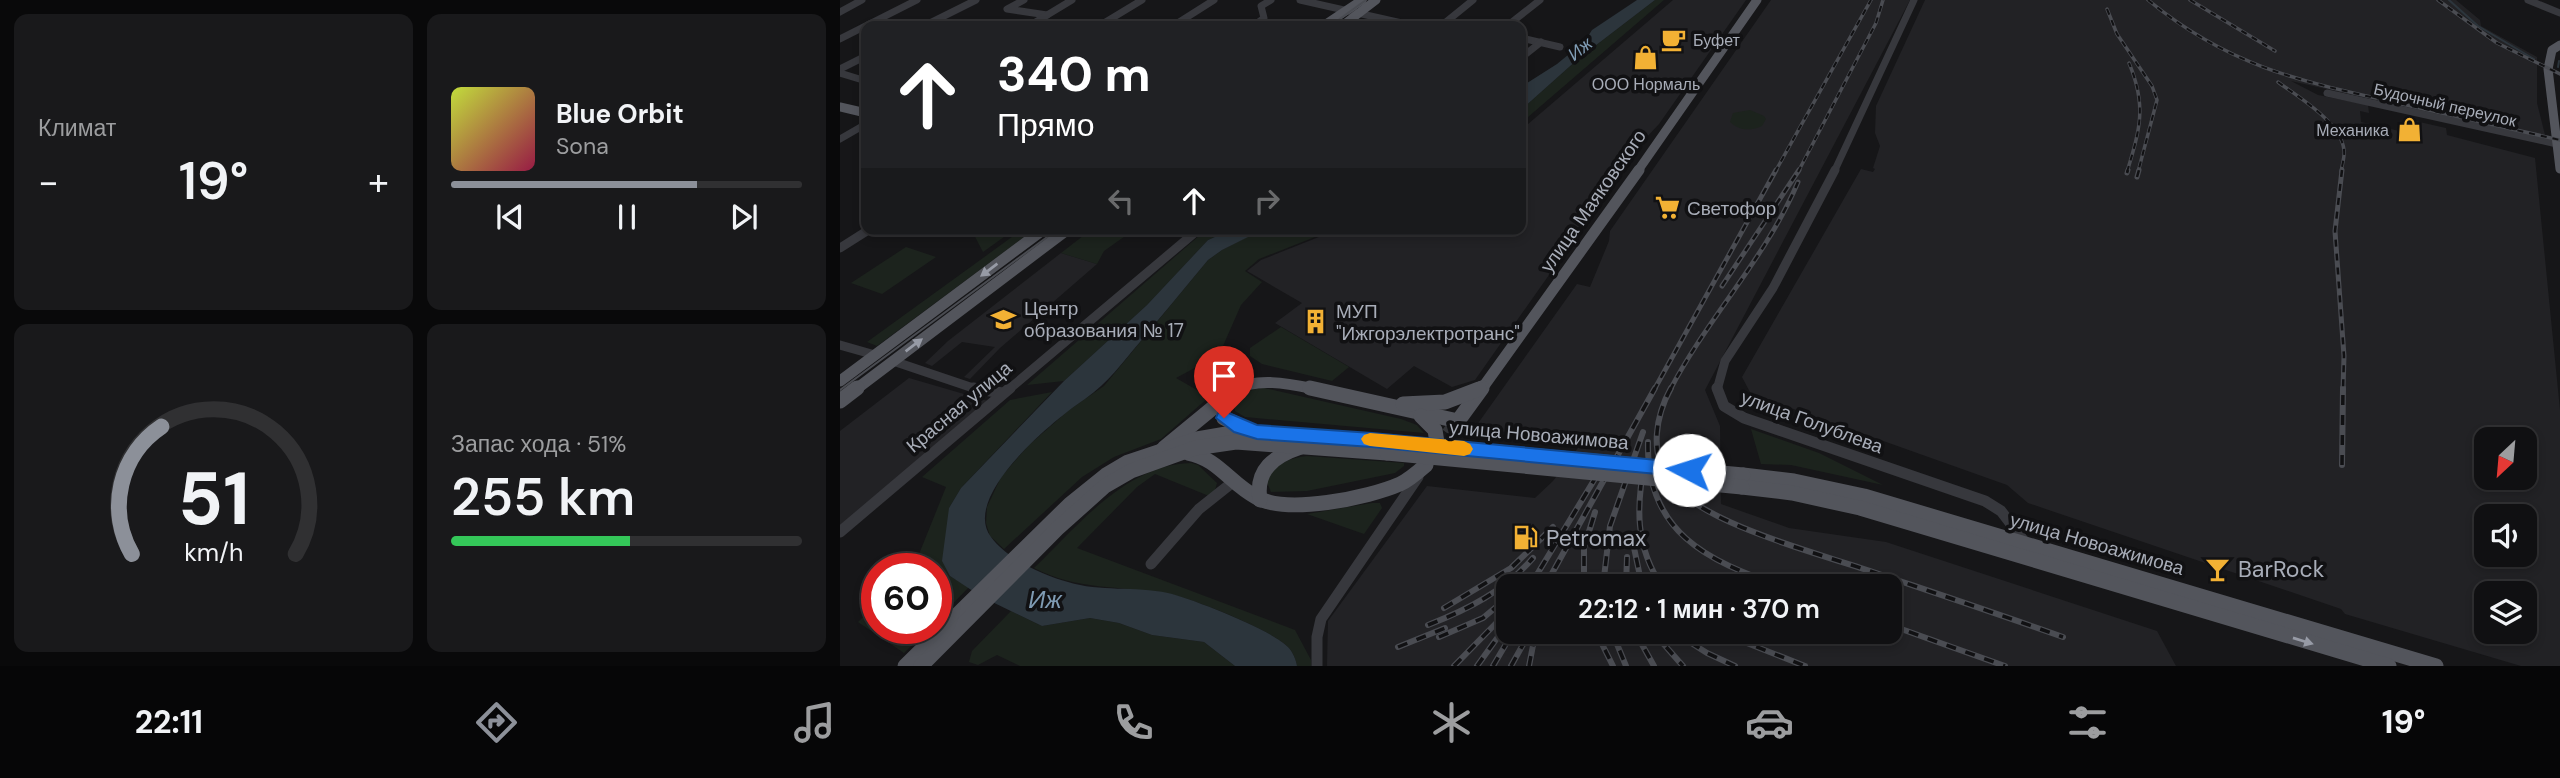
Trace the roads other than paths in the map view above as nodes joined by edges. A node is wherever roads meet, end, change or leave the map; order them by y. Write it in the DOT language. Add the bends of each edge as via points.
graph roads {
  1 [pos="862,0"];
  2 [pos="917,0"];
  3 [pos="976,0"];
  4 [pos="1024,0"];
  5 [pos="1072,0"];
  6 [pos="1142,0"];
  7 [pos="1214,0"];
  8 [pos="1271,0"];
  9 [pos="1300,0"];
  10 [pos="1362,0"];
  11 [pos="1376,0"];
  12 [pos="1473,0"];
  13 [pos="1540,0"];
  14 [pos="1757,0"];
  15 [pos="1914,0"];
  16 [pos="2528,0"];
  17 [pos="1346,11"];
  18 [pos="840,12"];
  19 [pos="2560,13"];
  20 [pos="1359,14"];
  21 [pos="1047,15"];
  22 [pos="876,21"];
  23 [pos="934,21"];
  24 [pos="1037,21"];
  25 [pos="1107,21"];
  26 [pos="1181,21"];
  27 [pos="1260,21"];
  28 [pos="1331,21"];
  29 [pos="1349,21"];
  30 [pos="1392,21"];
  31 [pos="1448,21"];
  32 [pos="1513,21"];
  33 [pos="861,28"];
  34 [pos="840,39"];
  35 [pos="1526,39"];
  36 [pos="1541,42"];
  37 [pos="2560,45"];
  38 [pos="1560,47"];
  39 [pos="1526,54"];
  40 [pos="861,58"];
  41 [pos="2555,60"];
  42 [pos="840,71"];
  43 [pos="861,76"];
  44 [pos="857,78"];
  45 [pos="861,79"];
  46 [pos="2327,93"];
  47 [pos="840,107"];
  48 [pos="861,112"];
  49 [pos="861,127"];
  50 [pos="2557,138"];
  51 [pos="840,139"];
  52 [pos="2560,169"];
  53 [pos="861,235"];
  54 [pos="1036,235"];
  55 [pos="1060,235"];
  56 [pos="1192,235"];
  57 [pos="840,248"];
  58 [pos="840,345"];
  59 [pos="874,355"];
  60 [pos="893,361"];
  61 [pos="840,381"];
  62 [pos="1483,387"];
  63 [pos="1002,393"];
  64 [pos="840,401"];
  65 [pos="1222,401"];
  66 [pos="1386,405"];
  67 [pos="1415,412"];
  68 [pos="1257,432"];
  69 [pos="1307,446"];
  70 [pos="1390,447"];
  71 [pos="1438,449"];
  72 [pos="1171,450"];
  73 [pos="1426,465"];
  74 [pos="1742,481"];
  75 [pos="1233,482"];
  76 [pos="1260,500"];
  77 [pos="840,532"];
  78 [pos="2027,545"];
  79 [pos="1151,564"];
  80 [pos="952,627"];
  81 [pos="952,628"];
  82 [pos="934,644"];
  83 [pos="936,644"];
  84 [pos="905,666"];
  85 [pos="921,666"];
  86 [pos="1317,666"];
  87 [pos="2389,666"];
  88 [pos="2437,666"];
  1 -- 18 [label="street"];
  2 -- 22 [label="street"];
  3 -- 23 [label="street"];
  4 -- 21 [label="street" via="1007,9"];
  5 -- 21 [label="street"];
  6 -- 25 [label="street"];
  7 -- 26 [label="street"];
  8 -- 27 [label="street" via="1261,6 1264,18"];
  9 -- 17 [label="street"];
  10 -- 17 [label="main road"];
  11 -- 20 [label="main road"];
  12 -- 31 [label="street"];
  13 -- 32 [label="street"];
  14 -- 62 [label="main road, улица Маяковского"];
  15 -- 78 [label="street, улица Голублева" via="1774,287 1721,370 1716,392 1720,402 1744,418 1985,501 2001,510"];
  16 -- 19 [label="street"];
  17 -- 20 [label="street"];
  17 -- 28 [label="main road"];
  20 -- 29 [label="main road"];
  20 -- 30 [label="street"];
  21 -- 24 [label="street"];
  33 -- 34 [label="street"];
  35 -- 36 [label="street"];
  36 -- 38 [label="street"];
  36 -- 39 [label="street"];
  37 -- 41 [label="main road" via="2552,50"];
  40 -- 42 [label="street"];
  41 -- 50 [label="main road" via="2548,69"];
  42 -- 44 [label="street"];
  43 -- 44 [label="street"];
  44 -- 45 [label="street"];
  46 -- 50 [label="street, Будочный переулок"];
  47 -- 48 [label="main road"];
  49 -- 51 [label="street"];
  50 -- 52 [label="main road"];
  53 -- 57 [label="street"];
  54 -- 59 [label="main road, one-way"];
  60 -- 55 [label="main road, one-way"];
  56 -- 63 [label="street, Красная улица"];
  58 -- 59 [label="street"];
  59 -- 61 [label="main road"];
  60 -- 63 [label="street" via="985,392"];
  60 -- 64 [label="main road"];
  62 -- 66 [label="main road" via="1445,402"];
  62 -- 67 [label="main road, улица Маяковского" via="1458,421"];
  63 -- 77 [label="street, Красная улица"];
  65 -- 66 [label="main road" via="1236,388 1264,381"];
  65 -- 68 [label="main road" via="1221,411 1230,423"];
  65 -- 72 [label="main road"];
  66 -- 67 [label="main road"];
  67 -- 71 [label="main road" via="1434,425"];
  68 -- 70 [label="main road, улица Новоажимова"];
  68 -- 72 [label="main road, улица Новоажимова" via="1222,434"];
  69 -- 70 [label="main road, улица Новоажимова"];
  69 -- 72 [label="main road, улица Новоажимова" via="1236,442"];
  69 -- 76 [label="main road" via="1268,464 1257,484"];
  70 -- 74 [label="main road, улица Новоажимова, bridge"];
  72 -- 75 [label="main road" via="1204,456"];
  72 -- 80 [label="main road, улица Новоажимова" via="1116,468 1085,491"];
  72 -- 81 [label="main road, улица Новоажимова" via="1113,481"];
  73 -- 76 [label="main road" via="1397,485 1358,497 1284,505"];
  73 -- 86 [label="street" via="1321,619"];
  74 -- 78 [label="main road, улица Новоажимова" via="1839,490"];
  74 -- 87 [label="main road, улица Новоажимова, one-way" via="1860,508"];
  75 -- 76 [label="main road"];
  75 -- 79 [label="street" via="1199,509"];
  78 -- 88 [label="main road, улица Новоажимова"];
  82 -- 84 [label="main road"];
  83 -- 85 [label="main road"];
}
